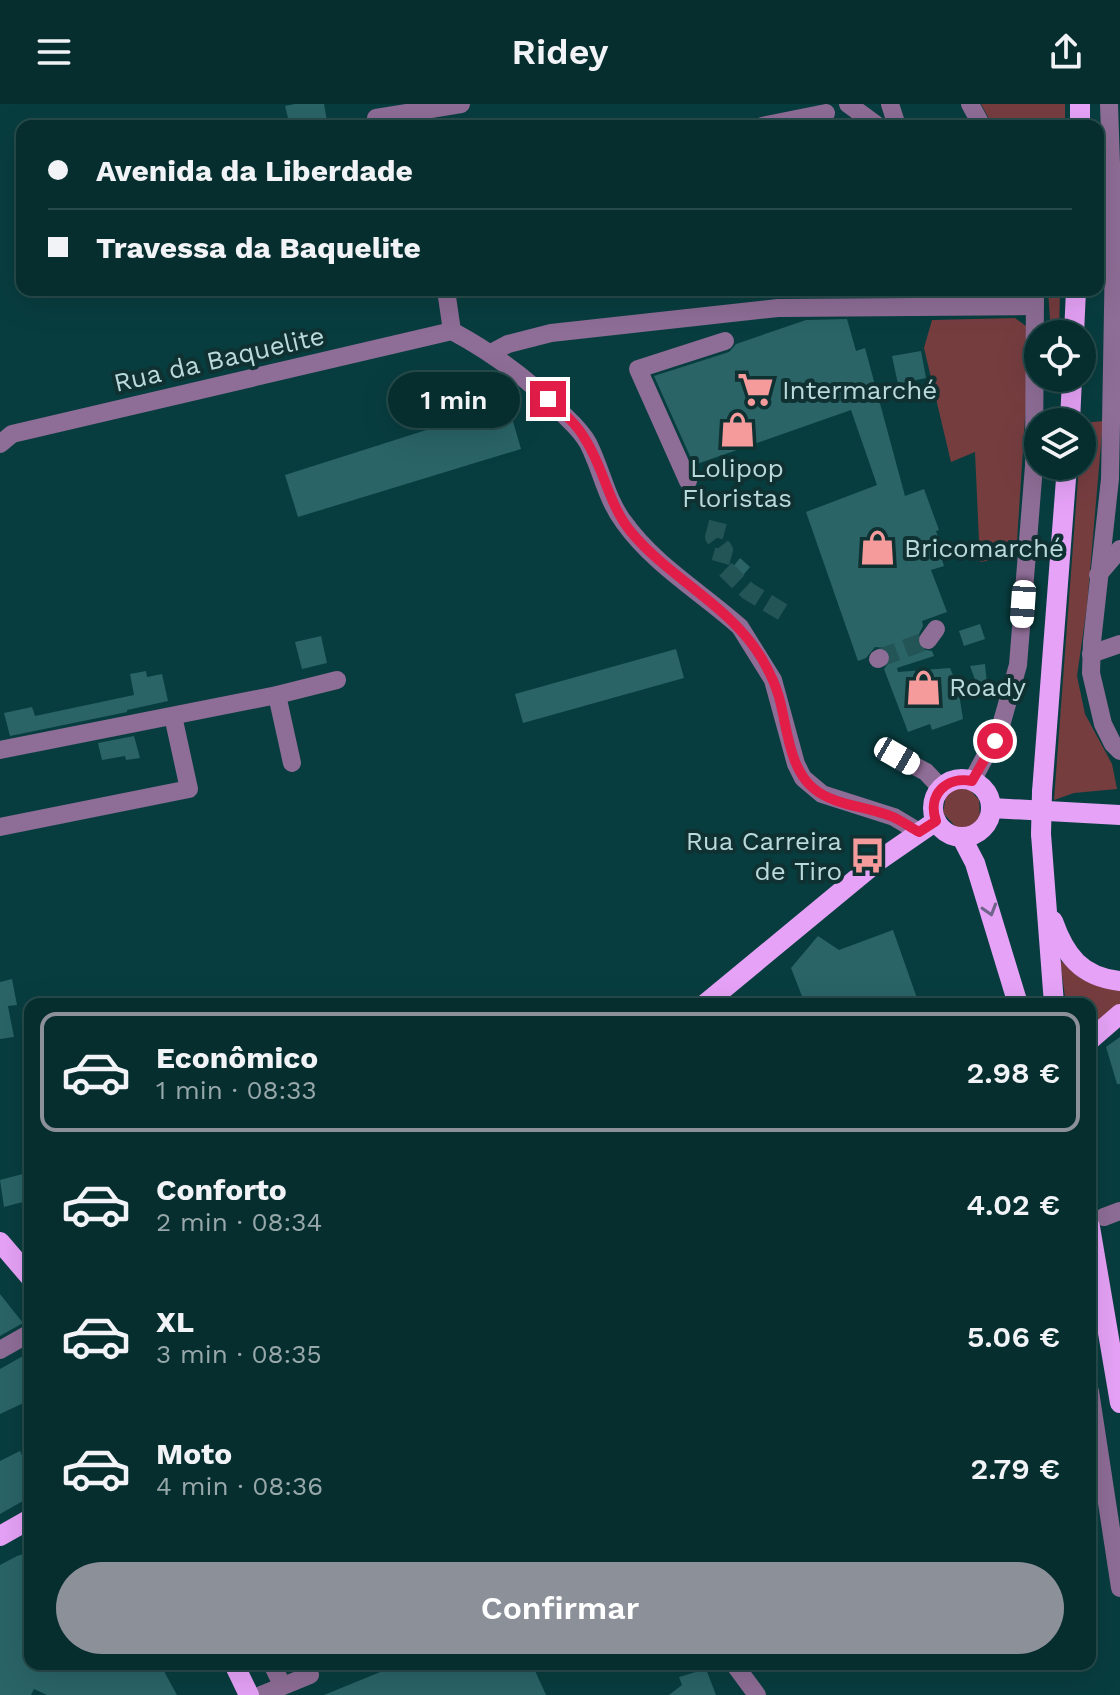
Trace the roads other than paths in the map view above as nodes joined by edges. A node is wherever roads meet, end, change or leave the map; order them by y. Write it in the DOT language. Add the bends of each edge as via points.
graph roads {
  1 [pos="461,104"];
  2 [pos="848,104"];
  3 [pos="1109,104"];
  4 [pos="827,114"];
  5 [pos="376,116"];
  6 [pos="794,120"];
  7 [pos="870,120"];
  8 [pos="447,296"];
  9 [pos="1076,296"];
  10 [pos="1035,298"];
  11 [pos="778,299"];
  12 [pos="1075,320"];
  13 [pos="452,331"];
  14 [pos="725,341"];
  15 [pos="491,353"];
  16 [pos="0,444"];
  17 [pos="1066,480"];
  18 [pos="688,481"];
  19 [pos="1114,501"];
  20 [pos="1120,549"];
  21 [pos="1098,575"];
  22 [pos="1120,644"];
  23 [pos="1091,654"];
  24 [pos="337,680"];
  25 [pos="277,695"];
  26 [pos="173,716"];
  27 [pos="0,750"];
  28 [pos="1120,751"];
  29 [pos="897,756"];
  30 [pos="292,763"];
  31 [pos="972,781"];
  32 [pos="941,788"];
  33 [pos="991,808"];
  34 [pos="1120,815"];
  35 [pos="0,827"];
  36 [pos="927,827"];
  37 [pos="962,838"];
  38 [pos="1044,894"];
  39 [pos="736,980"];
  40 [pos="1120,981"];
  41 [pos="713,998"];
  42 [pos="726,998"];
  43 [pos="1016,998"];
  44 [pos="1053,998"];
  45 [pos="1120,1014"];
  46 [pos="1096,1035"];
  47 [pos="1105,1218"];
  48 [pos="0,1242"];
  49 [pos="24,1270"];
  50 [pos="24,1336"];
  51 [pos="0,1350"];
  52 [pos="1120,1403"];
  53 [pos="1096,1430"];
  54 [pos="24,1522"];
  55 [pos="0,1536"];
  56 [pos="1120,1588"];
  57 [pos="237,1670"];
  58 [pos="275,1670"];
  59 [pos="738,1670"];
  60 [pos="310,1675"];
  61 [pos="282,1685"];
  62 [pos="249,1695"];
  63 [pos="261,1695"];
  64 [pos="757,1695"];
  1 -- 5 [label="street"];
  2 -- 7 [label="street"];
  3 -- 19 [label="street"];
  4 -- 6 [label="street"];
  8 -- 13 [label="street"];
  9 -- 12 [label="main road"];
  10 -- 11 [label="street"];
  10 -- 31 [label="street" via="1034,454 1018,665 1000,729"];
  11 -- 15 [label="street" via="551,333"];
  13 -- 15 [label="street"];
  13 -- 16 [label="street, Rua da Baquelite" via="12,434"];
  14 -- 18 [label="street" via="638,369"];
  15 -- 36 [label="street" via="579,429 612,502 633,534 748,637 773,680 803,778 822,794"];
  17 -- 38 [label="main road, bridge" via="1042,792"];
  19 -- 21 [label="street"];
  20 -- 21 [label="street"];
  21 -- 23 [label="street"];
  22 -- 23 [label="street"];
  23 -- 28 [label="street" via="1099,712"];
  24 -- 25 [label="street"];
  25 -- 26 [label="street"];
  25 -- 30 [label="street"];
  26 -- 27 [label="street"];
  26 -- 35 [label="street" via="189,789"];
  29 -- 32 [label="street" via="926,772"];
  31 -- 32 [label="main road" via="955,780"];
  31 -- 33 [label="main road" via="983,789"];
  32 -- 36 [label="main road"];
  33 -- 34 [label="main road"];
  33 -- 37 [label="main road" via="983,829"];
  36 -- 37 [label="main road"];
  36 -- 39 [label="main road" via="878,861"];
  37 -- 43 [label="main road, one-way" via="982,883"];
  38 -- 40 [label="main road" via="1068,955 1089,974"];
  38 -- 44 [label="main road"];
  39 -- 41 [label="main road"];
  39 -- 42 [label="main road"];
  45 -- 46 [label="main road"];
  47 -- 52 [label="main road"];
  48 -- 49 [label="main road"];
  50 -- 51 [label="street"];
  53 -- 56 [label="street"];
  54 -- 55 [label="main road"];
  57 -- 62 [label="main road"];
  58 -- 61 [label="street"];
  59 -- 64 [label="street"];
  60 -- 61 [label="street"];
  61 -- 63 [label="street"];
}
